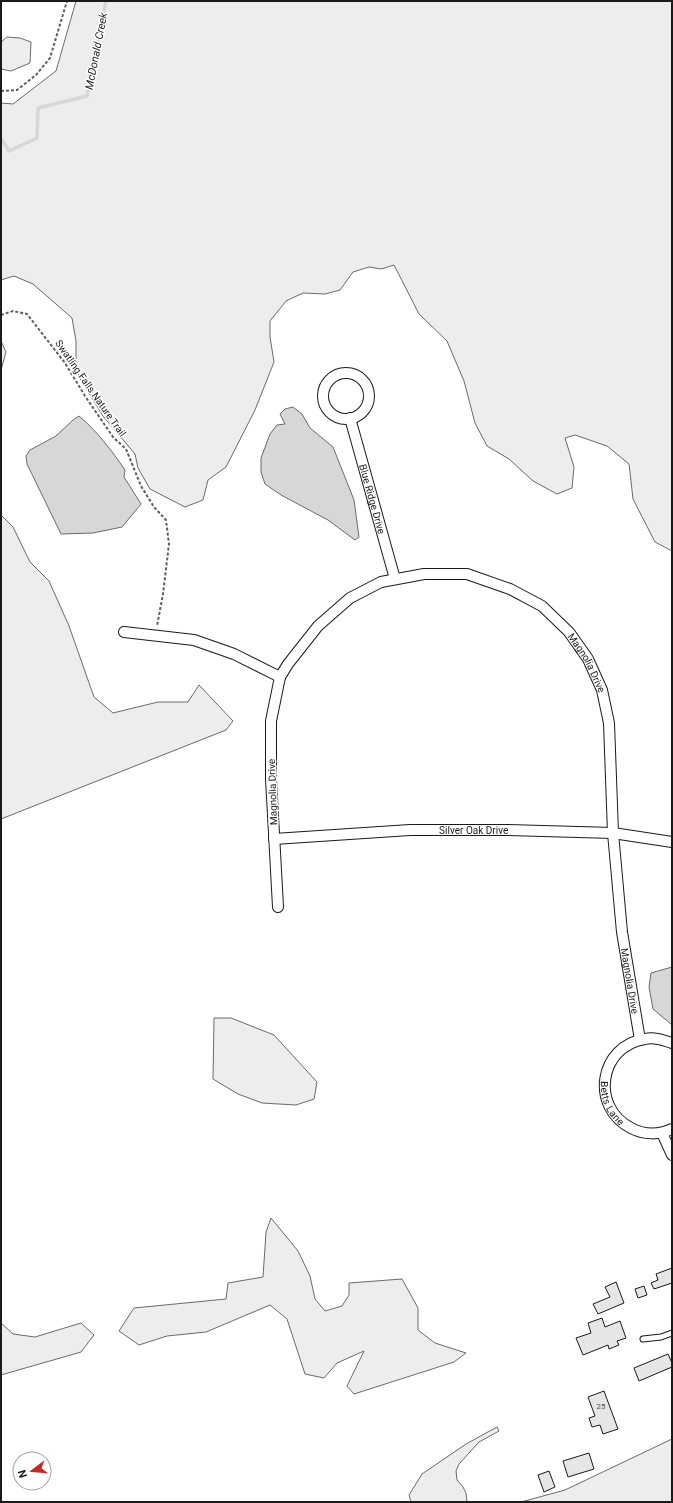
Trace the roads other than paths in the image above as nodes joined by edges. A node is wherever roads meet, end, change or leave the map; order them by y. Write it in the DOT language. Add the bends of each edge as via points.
graph roads {
  1 [pos="350,418"];
  2 [pos="395,579"];
  3 [pos="124,632"];
  4 [pos="280,677"];
  5 [pos="613,833"];
  6 [pos="274,839"];
  7 [pos="672,842"];
  8 [pos="278,907"];
  9 [pos="640,1040"];
  10 [pos="672,1043"];
  11 [pos="667,1131"];
  12 [pos="672,1155"];
  13 [pos="672,1332"];
  14 [pos="643,1339"];
  1 -- 1 [label="street" via="361,413 366,407 369,393 367,385 356,374 340,373 327,381 322,396 327,410 333,415"];
  1 -- 2 [label="street, Blue Ridge Drive"];
  2 -- 4 [label="street, Magnolia Drive" via="381,582 350,598 318,626"];
  2 -- 5 [label="street, Magnolia Drive" via="424,574 467,574 510,589 542,606 568,632 588,659 602,690 609,723"];
  3 -- 4 [label="street" via="194,640 234,654"];
  4 -- 6 [label="street, Magnolia Drive" via="271,722"];
  5 -- 6 [label="street, Silver Oak Drive" via="410,830"];
  5 -- 7 [label="street, Silver Oak Drive"];
  5 -- 9 [label="street, Magnolia Drive" via="622,932"];
  6 -- 8 [label="street, Magnolia Drive"];
  9 -- 10 [label="street, Betts Lane" via="660,1039"];
  9 -- 11 [label="street, Betts Lane" via="620,1050 611,1060 604,1087 606,1101 613,1114 623,1124 636,1131 650,1134"];
  11 -- 12 [label="street, Betts Lane"];
  13 -- 14 [label="lane" via="662,1337"];
}
